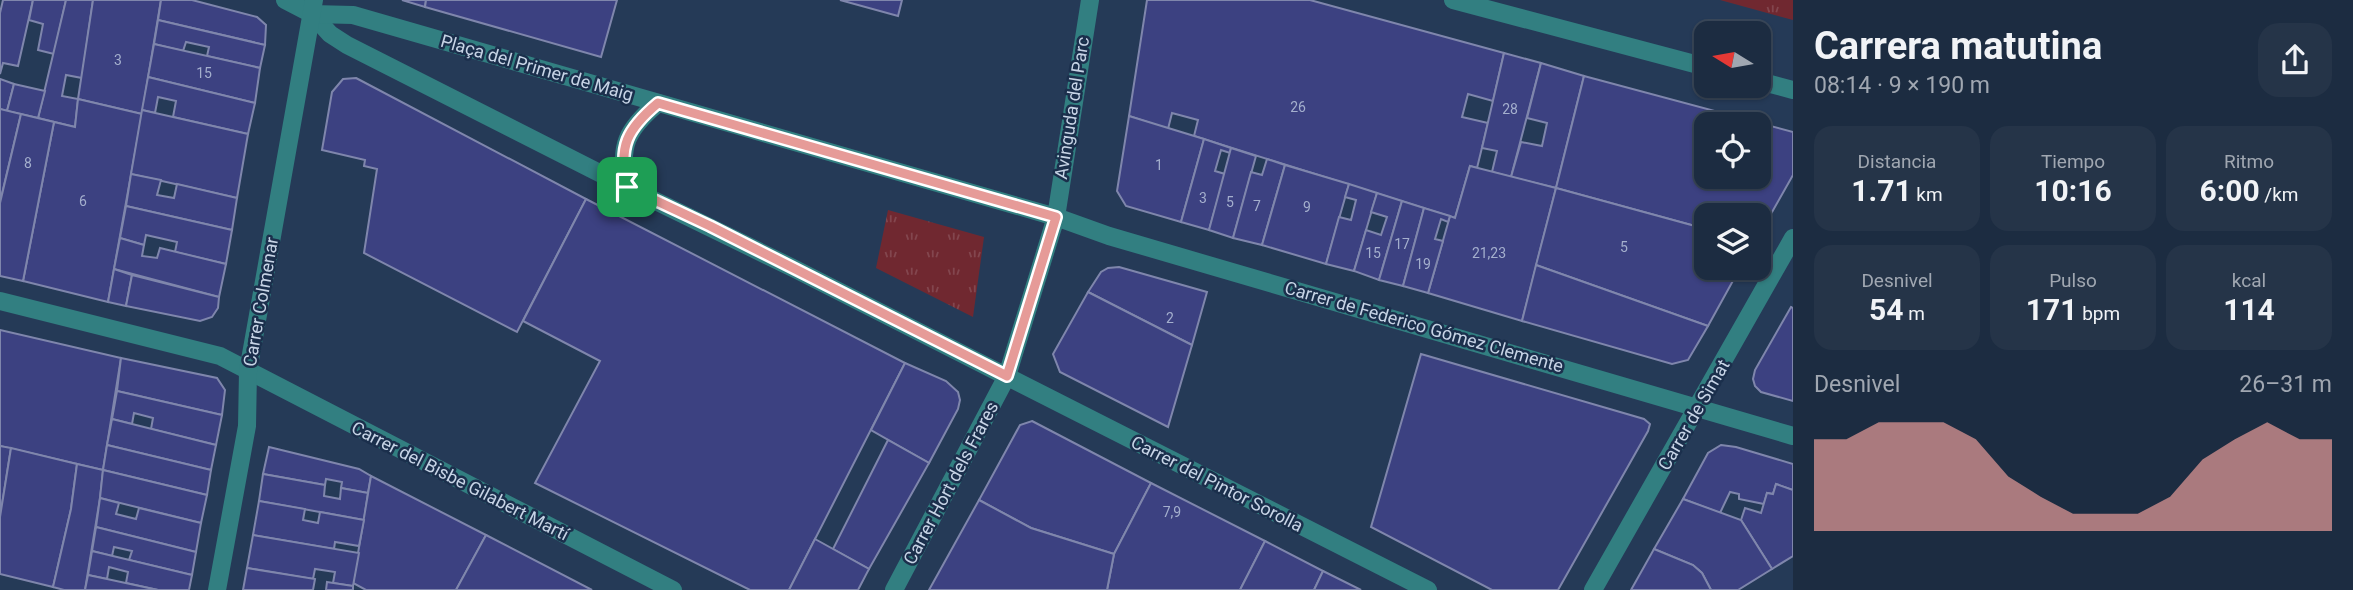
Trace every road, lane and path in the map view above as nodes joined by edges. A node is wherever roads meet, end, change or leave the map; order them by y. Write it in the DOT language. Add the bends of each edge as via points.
graph roads {
  1 [pos="285,0"];
  2 [pos="1090,0"];
  3 [pos="1453,0"];
  4 [pos="313,7"];
  5 [pos="1694,64"];
  6 [pos="1771,84"];
  7 [pos="1793,90"];
  8 [pos="658,103"];
  9 [pos="627,187"];
  10 [pos="1056,217"];
  11 [pos="1793,238"];
  12 [pos="0,301"];
  13 [pos="248,371"];
  14 [pos="1007,376"];
  15 [pos="1699,407"];
  16 [pos="1793,436"];
  17 [pos="217,590"];
  18 [pos="673,590"];
  19 [pos="894,590"];
  20 [pos="1428,590"];
  21 [pos="1593,590"];
  1 -- 4 [label="street"];
  2 -- 10 [label="street, Avinguda del Parc"];
  3 -- 5 [label="street"];
  4 -- 8 [label="street, Plaça del Primer de Maig"];
  4 -- 9 [label="street" via="330,34 347,45"];
  4 -- 13 [label="street, Carrer Colmenar"];
  6 -- 7 [label="street"];
  8 -- 9 [label="street" via="630,132 623,167"];
  8 -- 10 [label="street, Plaça del Primer de Maig"];
  9 -- 14 [label="street"];
  10 -- 14 [label="street"];
  10 -- 15 [label="street, Carrer de Federico Gómez Clemente"];
  11 -- 15 [label="street, Carrer de Simat"];
  12 -- 13 [label="street, Carrer del Bisbe Gilabert Martí" via="220,356"];
  13 -- 17 [label="street, Carrer Colmenar" via="247,426"];
  13 -- 18 [label="street, Carrer del Bisbe Gilabert Martí"];
  14 -- 19 [label="street, Carrer Hort dels Frares"];
  14 -- 20 [label="street, Carrer del Pintor Sorolla"];
  15 -- 16 [label="street, Carrer de Federico Gómez Clemente"];
  15 -- 21 [label="street, Carrer de Simat"];
}
